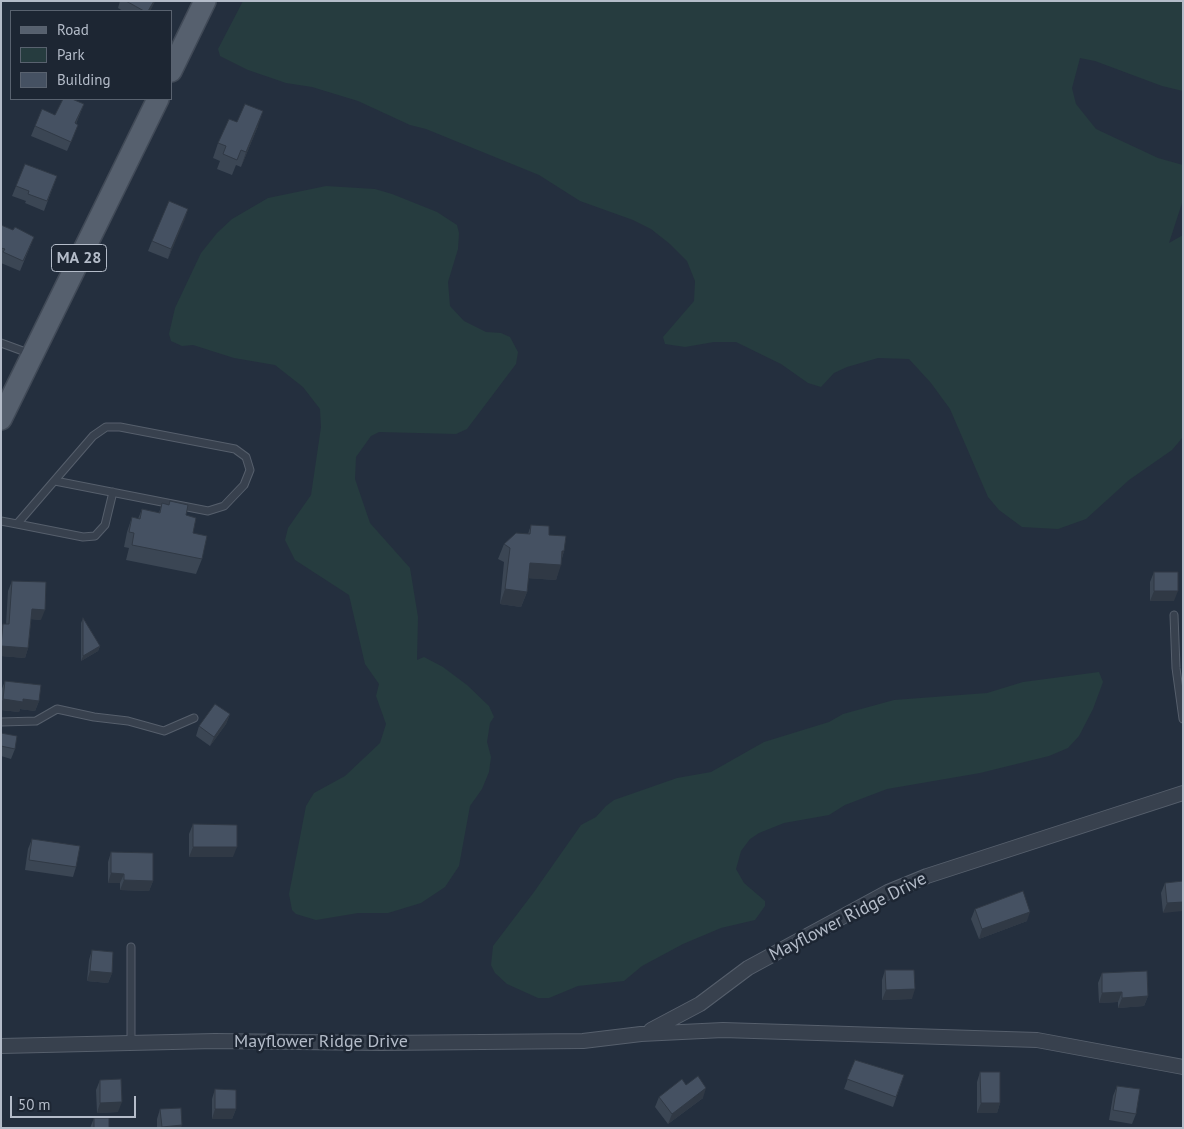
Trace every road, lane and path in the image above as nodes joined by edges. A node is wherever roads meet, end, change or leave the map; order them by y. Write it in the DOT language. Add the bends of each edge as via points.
graph roads {
  1 [pos="205,1"];
  2 [pos="172,69"];
  3 [pos="158,100"];
  4 [pos="1,343"];
  5 [pos="31,354"];
  6 [pos="1,419"];
  7 [pos="55,481"];
  8 [pos="113,492"];
  9 [pos="1,521"];
  10 [pos="17,524"];
  11 [pos="1174,615"];
  12 [pos="194,718"];
  13 [pos="1183,719"];
  14 [pos="1,722"];
  15 [pos="1183,793"];
  16 [pos="131,947"];
  17 [pos="641,1034"];
  18 [pos="131,1044"];
  19 [pos="1,1046"];
  20 [pos="1183,1067"];
  1 -- 2 [label="main road"];
  3 -- 5 [label="main road, MA 28"];
  4 -- 5 [label="lane"];
  5 -- 6 [label="main road, MA 28"];
  7 -- 8 [label="lane"];
  7 -- 8 [label="lane" via="94,436 106,428 120,427 235,449 246,457 250,470 244,485 224,506 208,511"];
  7 -- 10 [label="lane"];
  8 -- 10 [label="lane" via="105,525 95,536 83,537"];
  9 -- 10 [label="lane"];
  11 -- 13 [label="lane" via="1176,668"];
  12 -- 14 [label="lane" via="164,730 57,709 36,721"];
  15 -- 17 [label="street, Mayflower Ridge Drive" via="927,876 888,892 748,968 681,1016"];
  16 -- 18 [label="lane"];
  17 -- 18 [label="street, Mayflower Ridge Drive" via="583,1041"];
  17 -- 20 [label="street, Mayflower Ridge Drive" via="723,1030 1006,1038 1037,1040"];
  18 -- 19 [label="street, Mayflower Ridge Drive"];
}
